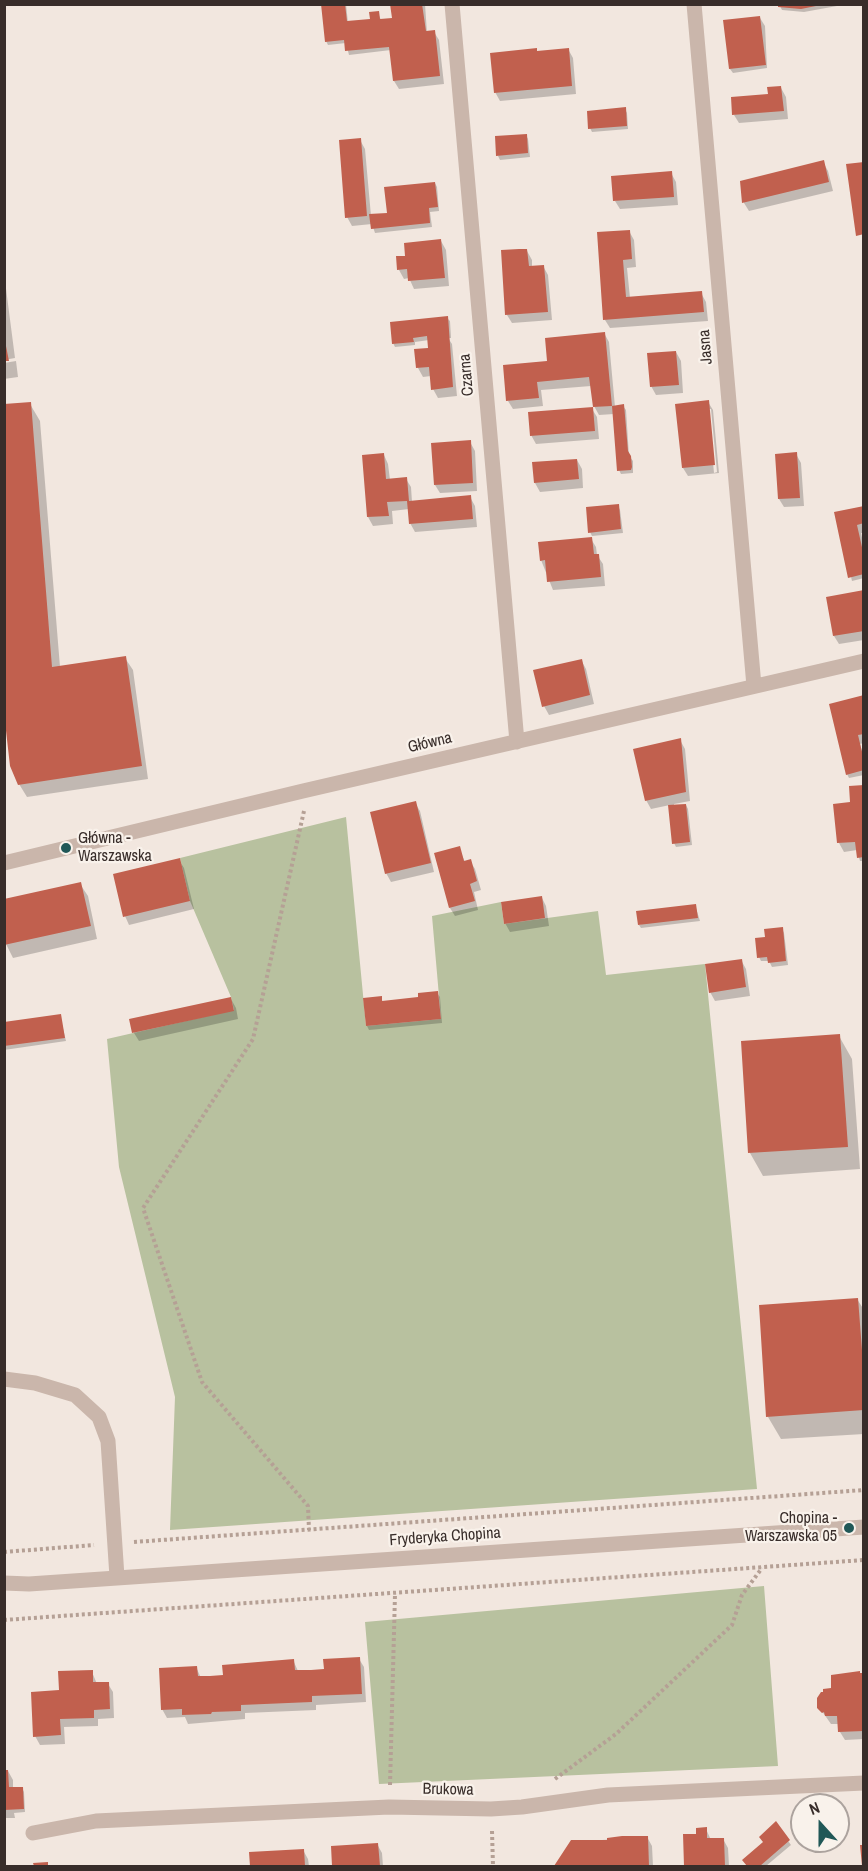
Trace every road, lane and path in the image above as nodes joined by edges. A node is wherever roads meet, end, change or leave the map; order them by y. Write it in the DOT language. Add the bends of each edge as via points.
graph roads {
  1 [pos="452,4"];
  2 [pos="694,4"];
  3 [pos="864,661"];
  4 [pos="754,686"];
  5 [pos="517,742"];
  6 [pos="303,791"];
  7 [pos="4,863"];
  8 [pos="4,1379"];
  9 [pos="864,1490"];
  10 [pos="864,1527"];
  11 [pos="309,1530"];
  12 [pos="115,1544"];
  13 [pos="4,1552"];
  14 [pos="864,1560"];
  15 [pos="762,1568"];
  16 [pos="117,1577"];
  17 [pos="4,1583"];
  18 [pos="29,1584"];
  19 [pos="4,1588"];
  20 [pos="396,1594"];
  21 [pos="4,1620"];
  22 [pos="864,1783"];
  23 [pos="389,1807"];
  24 [pos="522,1807"];
  25 [pos="491,1809"];
  26 [pos="33,1833"];
  27 [pos="493,1866"];
  1 -- 5 [label="street, Czarna"];
  2 -- 4 [label="street, Jasna"];
  3 -- 4 [label="street, Główna"];
  4 -- 5 [label="street, Główna"];
  5 -- 6 [label="street, Główna"];
  6 -- 7 [label="street, Główna"];
  6 -- 11 [label="path" via="304,810 253,1039 143,1208 202,1382 308,1506"];
  8 -- 12 [label="street" via="75,1395 99,1417 108,1441"];
  9 -- 11 [label="path"];
  10 -- 16 [label="street, Fryderyka Chopina"];
  11 -- 12 [label="path"];
  12 -- 13 [label="path"];
  12 -- 16 [label="street"];
  14 -- 15 [label="path"];
  15 -- 20 [label="path"];
  15 -- 24 [label="path" via="742,1595 732,1625 616,1734"];
  16 -- 18 [label="street, Fryderyka Chopina"];
  17 -- 18 [label="street, Fryderyka Chopina"];
  18 -- 19 [label="street, Fryderyka Chopina"];
  20 -- 21 [label="path"];
  20 -- 23 [label="path"];
  22 -- 24 [label="street, Brukowa" via="608,1795"];
  23 -- 25 [label="street, Brukowa"];
  23 -- 26 [label="street, Brukowa" via="96,1821"];
  24 -- 25 [label="street, Brukowa"];
  25 -- 27 [label="path"];
}
